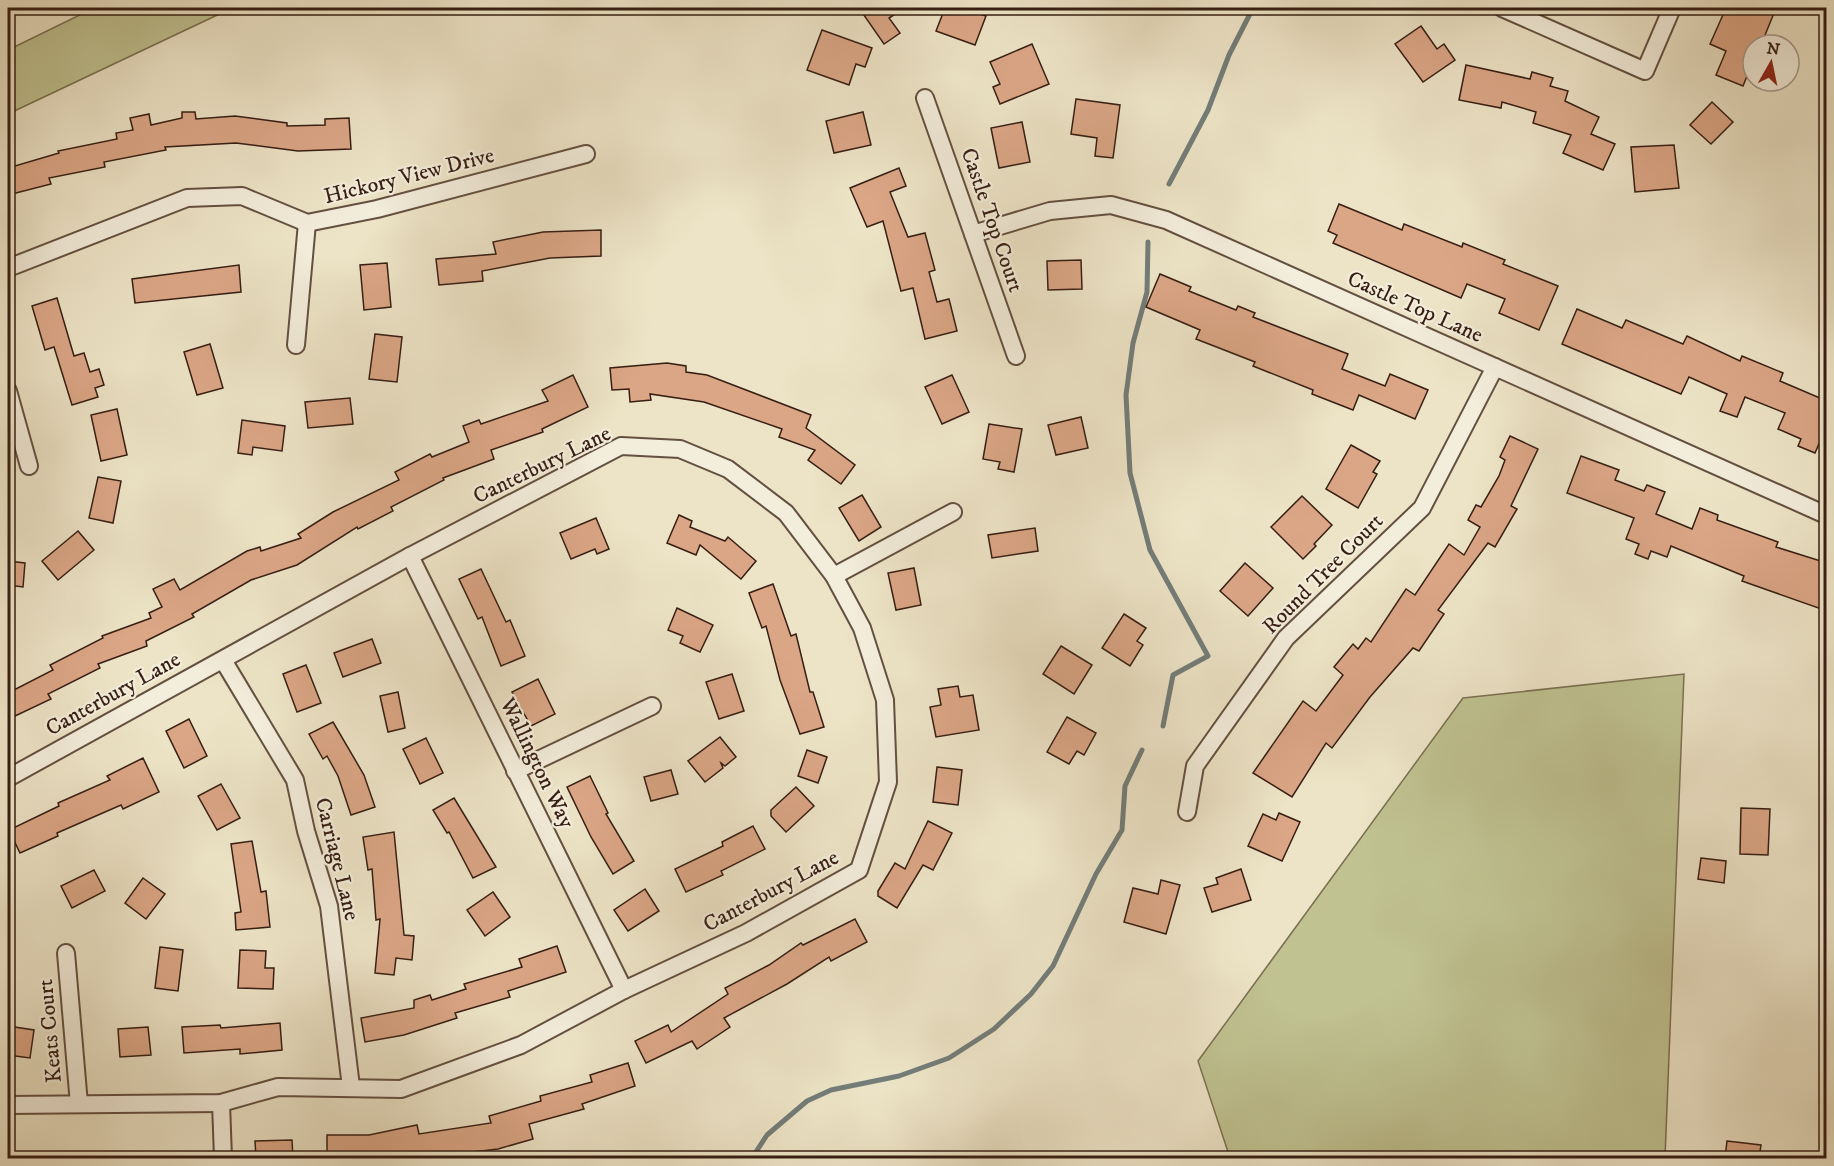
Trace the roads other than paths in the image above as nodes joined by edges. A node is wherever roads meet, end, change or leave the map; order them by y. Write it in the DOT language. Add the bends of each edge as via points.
graph roads {
  1 [pos="1502,8"];
  2 [pos="1672,8"];
  3 [pos="925,98"];
  4 [pos="585,154"];
  5 [pos="307,223"];
  6 [pos="973,234"];
  7 [pos="8,268"];
  8 [pos="296,345"];
  9 [pos="1016,356"];
  10 [pos="1495,367"];
  11 [pos="8,391"];
  12 [pos="29,466"];
  13 [pos="953,512"];
  14 [pos="1827,515"];
  15 [pos="410,556"];
  16 [pos="834,576"];
  17 [pos="224,660"];
  18 [pos="652,706"];
  19 [pos="515,771"];
  20 [pos="8,778"];
  21 [pos="1186,812"];
  22 [pos="66,953"];
  23 [pos="624,990"];
  24 [pos="351,1087"];
  25 [pos="221,1102"];
  26 [pos="79,1104"];
  27 [pos="8,1105"];
  28 [pos="223,1158"];
  1 -- 2 [label="street" via="1645,71"];
  3 -- 6 [label="street, Castle Top Court"];
  4 -- 5 [label="street, Hickory View Drive" via="377,209"];
  5 -- 7 [label="street, Hickory View Drive" via="242,196 187,198"];
  5 -- 8 [label="street"];
  6 -- 9 [label="street, Castle Top Court"];
  6 -- 10 [label="street, Castle Top Lane" via="1050,211 1111,205 1166,220"];
  10 -- 14 [label="street, Castle Top Lane"];
  10 -- 21 [label="street, Round Tree Court" via="1422,508 1286,638 1195,766"];
  11 -- 12 [label="street"];
  13 -- 16 [label="street"];
  15 -- 16 [label="street, Canterbury Lane" via="621,446 680,449 728,469 786,513"];
  15 -- 17 [label="street, Canterbury Lane"];
  15 -- 19 [label="street, Wallington Way"];
  16 -- 23 [label="street, Canterbury Lane" via="862,628 885,700 888,782 858,870 746,933"];
  17 -- 20 [label="street, Canterbury Lane"];
  17 -- 24 [label="street, Carriage Lane" via="295,780 329,906"];
  18 -- 19 [label="street"];
  19 -- 23 [label="street, Wallington Way"];
  22 -- 26 [label="street, Keats Court"];
  23 -- 24 [label="street, Canterbury Lane" via="521,1045 401,1089"];
  24 -- 25 [label="street, Canterbury Lane" via="278,1087"];
  25 -- 26 [label="street, Canterbury Lane"];
  25 -- 28 [label="street"];
  26 -- 27 [label="street, Canterbury Lane"];
}
